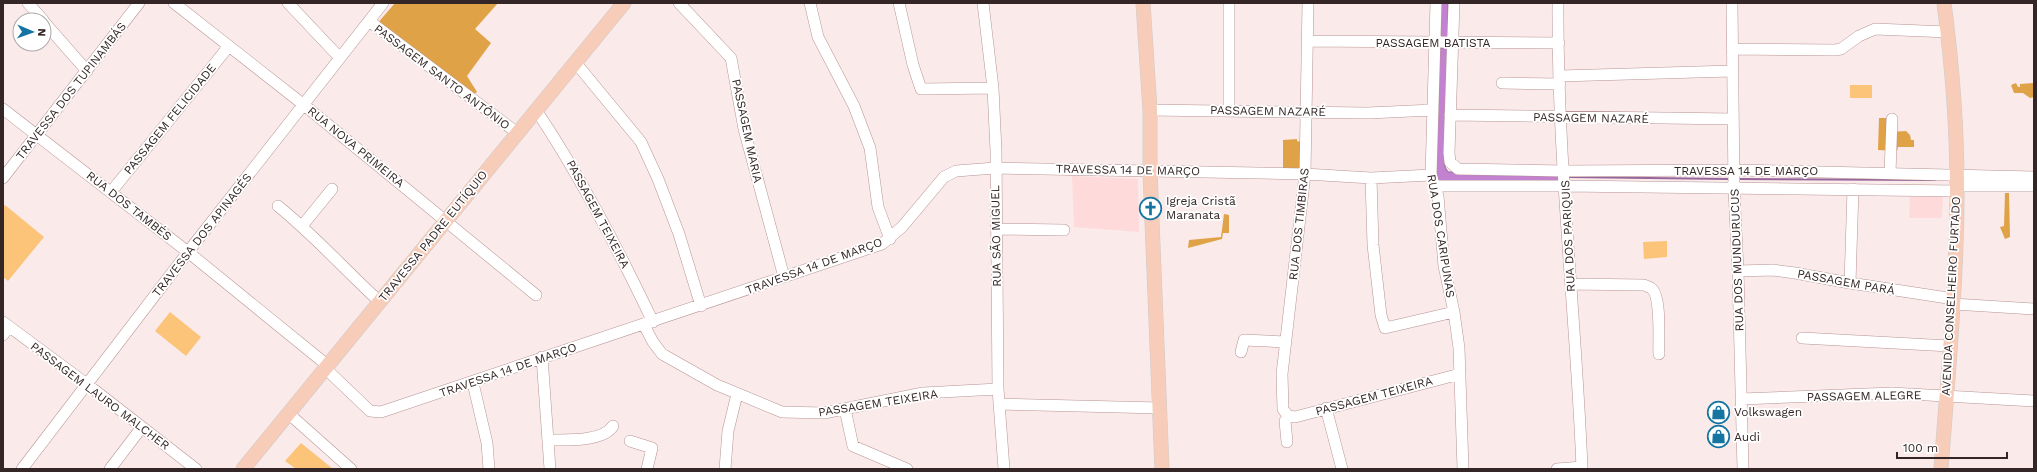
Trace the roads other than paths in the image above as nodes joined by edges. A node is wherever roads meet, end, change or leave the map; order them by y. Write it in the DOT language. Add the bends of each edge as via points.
graph roads {
  1 [pos="28,3"];
  2 [pos="139,3"];
  3 [pos="174,3"];
  4 [pos="288,3"];
  5 [pos="383,3"];
  6 [pos="624,3"];
  7 [pos="810,3"];
  8 [pos="899,3"];
  9 [pos="983,3"];
  10 [pos="1143,3"];
  11 [pos="1229,3"];
  12 [pos="1308,3"];
  13 [pos="1436,3"];
  14 [pos="1454,3"];
  15 [pos="1558,3"];
  16 [pos="1732,3"];
  17 [pos="1944,3"];
  18 [pos="681,4"];
  19 [pos="36,12"];
  20 [pos="368,21"];
  21 [pos="52,31"];
  22 [pos="1948,32"];
  23 [pos="1307,42"];
  24 [pos="1435,42"];
  25 [pos="1453,43"];
  26 [pos="1559,43"];
  27 [pos="229,46"];
  28 [pos="1732,49"];
  29 [pos="340,58"];
  30 [pos="575,62"];
  31 [pos="1732,70"];
  32 [pos="87,71"];
  33 [pos="1560,80"];
  34 [pos="1502,83"];
  35 [pos="992,88"];
  36 [pos="304,105"];
  37 [pos="3,109"];
  38 [pos="536,110"];
  39 [pos="1150,110"];
  40 [pos="1229,110"];
  41 [pos="1433,110"];
  42 [pos="1306,112"];
  43 [pos="1450,115"];
  44 [pos="1562,118"];
  45 [pos="1733,119"];
  46 [pos="1892,119"];
  47 [pos="516,132"];
  48 [pos="37,135"];
  49 [pos="995,168"];
  50 [pos="1458,169"];
  51 [pos="1150,170"];
  52 [pos="1734,170"];
  53 [pos="1564,171"];
  54 [pos="1890,173"];
  55 [pos="1305,174"];
  56 [pos="1431,175"];
  57 [pos="2034,177"];
  58 [pos="3,178"];
  59 [pos="1371,178"];
  60 [pos="1957,184"];
  61 [pos="1435,186"];
  62 [pos="1565,186"];
  63 [pos="2034,186"];
  64 [pos="332,189"];
  65 [pos="1734,189"];
  66 [pos="1853,189"];
  67 [pos="110,192"];
  68 [pos="278,206"];
  69 [pos="446,220"];
  70 [pos="302,226"];
  71 [pos="997,229"];
  72 [pos="1064,230"];
  73 [pos="890,239"];
  74 [pos="188,252"];
  75 [pos="1738,271"];
  76 [pos="784,277"];
  77 [pos="1571,284"];
  78 [pos="1850,284"];
  79 [pos="536,295"];
  80 [pos="380,302"];
  81 [pos="1954,302"];
  82 [pos="701,306"];
  83 [pos="2034,309"];
  84 [pos="1454,312"];
  85 [pos="649,323"];
  86 [pos="5,328"];
  87 [pos="1802,338"];
  88 [pos="1284,342"];
  89 [pos="1950,346"];
  90 [pos="1241,352"];
  91 [pos="1659,354"];
  92 [pos="542,357"];
  93 [pos="326,367"];
  94 [pos="1460,374"];
  95 [pos="473,383"];
  96 [pos="88,385"];
  97 [pos="998,389"];
  98 [pos="737,394"];
  99 [pos="1946,397"];
  100 [pos="1741,399"];
  101 [pos="2034,401"];
  102 [pos="999,404"];
  103 [pos="1160,408"];
  104 [pos="1326,408"];
  105 [pos="844,409"];
  106 [pos="288,413"];
  107 [pos="1288,416"];
  108 [pos="613,426"];
  109 [pos="142,427"];
  110 [pos="549,440"];
  111 [pos="630,441"];
  112 [pos="1287,442"];
  113 [pos="1582,468"];
  114 [pos="22,469"];
  115 [pos="110,469"];
  116 [pos="196,469"];
  117 [pos="243,469"];
  118 [pos="351,469"];
  119 [pos="489,469"];
  120 [pos="550,469"];
  121 [pos="647,469"];
  122 [pos="725,469"];
  123 [pos="907,469"];
  124 [pos="1006,469"];
  125 [pos="1162,469"];
  126 [pos="1342,469"];
  127 [pos="1463,469"];
  128 [pos="1557,469"];
  129 [pos="1743,469"];
  130 [pos="1941,469"];
  1 -- 19 [label="street"];
  2 -- 32 [label="street, TRAVESSA DOS TUPINAMBÁS"];
  3 -- 27 [label="street, RUA NOVA PRIMEIRA"];
  4 -- 29 [label="street"];
  5 -- 20 [label="street, TRAVESSA DOS APINAGÉS"];
  6 -- 30 [label="main road, TRAVESSA PADRE EUTÍQUIO"];
  7 -- 73 [label="street" via="818,37 854,106 870,148 878,207"];
  8 -- 35 [label="street" via="912,65 921,89"];
  9 -- 35 [label="street, RUA SÃO MIGUEL"];
  10 -- 39 [label="main road"];
  11 -- 40 [label="street"];
  12 -- 23 [label="street, RUA DOS TIMBIRAS"];
  13 -- 24 [label="street, RUA DOS CARIPUNAS"];
  14 -- 25 [label="street, RUA DOS CARIPUNAS"];
  15 -- 26 [label="street, RUA DOS PARIQUIS"];
  16 -- 28 [label="street, RUA DOS MUNDURUCUS"];
  17 -- 22 [label="main road, AVENIDA CONSELHEIRO FURTADO"];
  18 -- 76 [label="street, PASSAGEM MARIA" via="731,58 744,129"];
  20 -- 29 [label="street, TRAVESSA DOS APINAGÉS"];
  20 -- 47 [label="street, PASSAGEM SANTO ANTÔNIO"];
  21 -- 32 [label="street"];
  22 -- 28 [label="street" via="1875,29 1835,50"];
  22 -- 60 [label="main road, AVENIDA CONSELHEIRO FURTADO" via="1956,128"];
  23 -- 24 [label="street, PASSAGEM BATISTA"];
  23 -- 42 [label="street, RUA DOS TIMBIRAS"];
  24 -- 25 [label="street, PASSAGEM BATISTA"];
  24 -- 41 [label="street, RUA DOS CARIPUNAS"];
  25 -- 26 [label="street, PASSAGEM BATISTA"];
  25 -- 43 [label="street, RUA DOS CARIPUNAS"];
  26 -- 33 [label="street, RUA DOS PARIQUIS"];
  27 -- 36 [label="street, RUA NOVA PRIMEIRA"];
  27 -- 67 [label="street, PASSAGEM FELICIDADE"];
  28 -- 31 [label="street, RUA DOS MUNDURUCUS"];
  29 -- 36 [label="street, TRAVESSA DOS APINAGÉS"];
  30 -- 38 [label="main road, TRAVESSA PADRE EUTÍQUIO"];
  30 -- 82 [label="street" via="641,142 679,234"];
  31 -- 33 [label="street"];
  31 -- 45 [label="street, RUA DOS MUNDURUCUS"];
  32 -- 48 [label="street, TRAVESSA DOS TUPINAMBÁS"];
  33 -- 34 [label="street"];
  33 -- 44 [label="street, RUA DOS PARIQUIS"];
  35 -- 49 [label="street, RUA SÃO MIGUEL"];
  36 -- 69 [label="street, RUA NOVA PRIMEIRA"];
  36 -- 74 [label="street, TRAVESSA DOS APINAGÉS"];
  37 -- 48 [label="street, RUA DOS TAMBÉS"];
  38 -- 47 [label="main road, TRAVESSA PADRE EUTÍQUIO"];
  38 -- 85 [label="street, PASSAGEM TEIXEIRA" via="584,188"];
  39 -- 40 [label="street, PASSAGEM NAZARÉ"];
  39 -- 51 [label="main road"];
  40 -- 42 [label="street, PASSAGEM NAZARÉ"];
  41 -- 42 [label="street, PASSAGEM NAZARÉ"];
  41 -- 56 [label="street, RUA DOS CARIPUNAS"];
  42 -- 55 [label="street, RUA DOS TIMBIRAS"];
  43 -- 44 [label="street, PASSAGEM NAZARÉ"];
  43 -- 50 [label="street, RUA DOS CARIPUNAS" via="1449,159"];
  44 -- 45 [label="street, PASSAGEM NAZARÉ"];
  44 -- 53 [label="street, RUA DOS PARIQUIS"];
  45 -- 52 [label="street, RUA DOS MUNDURUCUS"];
  46 -- 54 [label="street"];
  47 -- 69 [label="main road, TRAVESSA PADRE EUTÍQUIO"];
  48 -- 58 [label="street, TRAVESSA DOS TUPINAMBÁS"];
  48 -- 67 [label="street, RUA DOS TAMBÉS"];
  49 -- 51 [label="street, TRAVESSA 14 DE MARÇO"];
  49 -- 71 [label="street, RUA SÃO MIGUEL"];
  49 -- 73 [label="street, TRAVESSA 14 DE MARÇO" via="956,171 944,177"];
  50 -- 53 [label="street, TRAVESSA 14 DE MARÇO"];
  51 -- 55 [label="street, TRAVESSA 14 DE MARÇO"];
  51 -- 103 [label="main road"];
  52 -- 53 [label="street, TRAVESSA 14 DE MARÇO"];
  52 -- 54 [label="street, TRAVESSA 14 DE MARÇO"];
  52 -- 65 [label="street, RUA DOS MUNDURUCUS"];
  53 -- 62 [label="street, RUA DOS PARIQUIS"];
  54 -- 60 [label="street, TRAVESSA 14 DE MARÇO"];
  55 -- 59 [label="street, TRAVESSA 14 DE MARÇO"];
  55 -- 88 [label="street, RUA DOS TIMBIRAS"];
  56 -- 59 [label="street, TRAVESSA 14 DE MARÇO"];
  56 -- 61 [label="street, RUA DOS CARIPUNAS"];
  57 -- 60 [label="street, TRAVESSA 14 DE MARÇO"];
  59 -- 84 [label="street" via="1373,245 1381,315 1385,328"];
  60 -- 63 [label="street, TRAVESSA 14 DE MARÇO"];
  60 -- 66 [label="street, TRAVESSA 14 DE MARÇO"];
  60 -- 81 [label="main road, AVENIDA CONSELHEIRO FURTADO"];
  61 -- 62 [label="street, TRAVESSA 14 DE MARÇO"];
  61 -- 84 [label="street, RUA DOS CARIPUNAS" via="1444,266"];
  62 -- 65 [label="street, TRAVESSA 14 DE MARÇO"];
  62 -- 77 [label="street, RUA DOS PARIQUIS"];
  64 -- 70 [label="street"];
  65 -- 66 [label="street, TRAVESSA 14 DE MARÇO"];
  65 -- 75 [label="street, RUA DOS MUNDURUCUS"];
  66 -- 78 [label="street"];
  67 -- 74 [label="street, RUA DOS TAMBÉS"];
  68 -- 70 [label="street"];
  69 -- 79 [label="street, RUA NOVA PRIMEIRA"];
  69 -- 80 [label="main road, TRAVESSA PADRE EUTÍQUIO"];
  70 -- 80 [label="street"];
  71 -- 72 [label="street"];
  71 -- 97 [label="street, RUA SÃO MIGUEL"];
  73 -- 76 [label="street, TRAVESSA 14 DE MARÇO"];
  74 -- 93 [label="street, RUA DOS TAMBÉS"];
  74 -- 96 [label="street, TRAVESSA DOS APINAGÉS"];
  75 -- 78 [label="street, PASSAGEM PARÁ" via="1773,270"];
  75 -- 100 [label="street, RUA DOS MUNDURUCUS"];
  76 -- 82 [label="street, TRAVESSA 14 DE MARÇO"];
  77 -- 91 [label="street" via="1644,286 1654,290 1658,308"];
  77 -- 113 [label="street, RUA DOS PARIQUIS"];
  78 -- 81 [label="street, PASSAGEM PARÁ"];
  80 -- 93 [label="main road, TRAVESSA PADRE EUTÍQUIO"];
  81 -- 83 [label="street, PASSAGEM PARÁ"];
  81 -- 89 [label="main road, AVENIDA CONSELHEIRO FURTADO"];
  82 -- 85 [label="street, TRAVESSA 14 DE MARÇO"];
  84 -- 94 [label="street, RUA DOS CARIPUNAS"];
  85 -- 92 [label="street, TRAVESSA 14 DE MARÇO"];
  85 -- 98 [label="street, PASSAGEM TEIXEIRA" via="653,342 662,354 697,375"];
  86 -- 96 [label="street, PASSAGEM LAURO MALCHER"];
  87 -- 89 [label="street"];
  88 -- 90 [label="street" via="1244,340"];
  88 -- 107 [label="street, RUA DOS TIMBIRAS" via="1283,409"];
  89 -- 99 [label="main road, AVENIDA CONSELHEIRO FURTADO"];
  92 -- 95 [label="street, TRAVESSA 14 DE MARÇO"];
  92 -- 110 [label="street"];
  93 -- 95 [label="street, TRAVESSA 14 DE MARÇO" via="375,413"];
  93 -- 106 [label="main road, TRAVESSA PADRE EUTÍQUIO"];
  94 -- 104 [label="street, PASSAGEM TEIXEIRA"];
  94 -- 127 [label="street, RUA DOS CARIPUNAS"];
  95 -- 119 [label="street" via="487,443"];
  96 -- 109 [label="street, PASSAGEM LAURO MALCHER"];
  96 -- 114 [label="street, TRAVESSA DOS APINAGÉS"];
  97 -- 102 [label="street, RUA SÃO MIGUEL"];
  97 -- 105 [label="street, PASSAGEM TEIXEIRA" via="923,393"];
  98 -- 105 [label="street, PASSAGEM TEIXEIRA" via="786,412 811,414"];
  98 -- 122 [label="street" via="728,430"];
  99 -- 100 [label="street, PASSAGEM ALEGRE" via="1892,393"];
  99 -- 101 [label="street, PASSAGEM ALEGRE"];
  99 -- 130 [label="main road, AVENIDA CONSELHEIRO FURTADO"];
  100 -- 129 [label="street, RUA DOS MUNDURUCUS"];
  102 -- 103 [label="street"];
  102 -- 124 [label="street, RUA SÃO MIGUEL"];
  103 -- 125 [label="main road"];
  104 -- 107 [label="street, PASSAGEM TEIXEIRA" via="1295,418"];
  104 -- 126 [label="street"];
  105 -- 123 [label="street" via="853,446"];
  106 -- 117 [label="main road, TRAVESSA PADRE EUTÍQUIO"];
  106 -- 118 [label="street"];
  107 -- 112 [label="street, RUA DOS TIMBIRAS" via="1285,421"];
  108 -- 110 [label="street" via="611,430 597,436 573,441"];
  109 -- 115 [label="street"];
  109 -- 116 [label="street, PASSAGEM LAURO MALCHER"];
  110 -- 120 [label="street"];
  111 -- 121 [label="street" via="652,448"];
  113 -- 128 [label="street"];
}
